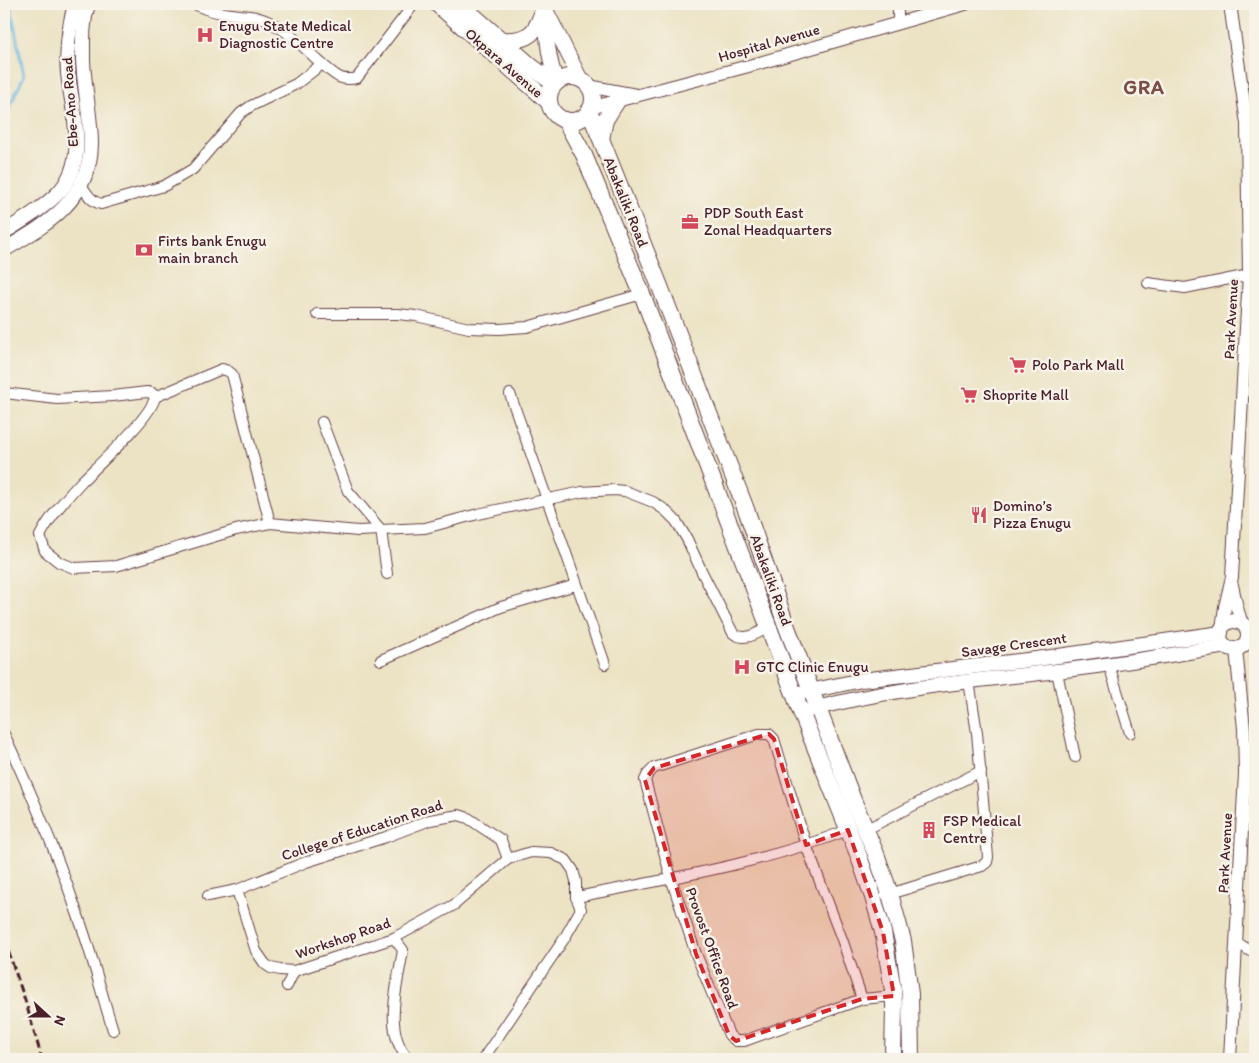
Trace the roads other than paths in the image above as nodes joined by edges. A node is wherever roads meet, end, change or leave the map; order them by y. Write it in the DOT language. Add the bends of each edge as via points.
graph roads {
  1 [pos="75,4"];
  2 [pos="88,4"];
  3 [pos="194,4"];
  4 [pos="414,4"];
  5 [pos="437,4"];
  6 [pos="460,4"];
  7 [pos="898,4"];
  8 [pos="966,4"];
  9 [pos="1229,6"];
  10 [pos="544,8"];
  11 [pos="898,23"];
  12 [pos="500,40"];
  13 [pos="322,64"];
  14 [pos="556,83"];
  15 [pos="584,83"];
  16 [pos="638,95"];
  17 [pos="617,101"];
  18 [pos="549,102"];
  19 [pos="589,109"];
  20 [pos="564,120"];
  21 [pos="602,139"];
  22 [pos="80,185"];
  23 [pos="4,232"];
  24 [pos="4,250"];
  25 [pos="1249,275"];
  26 [pos="1148,283"];
  27 [pos="642,294"];
  28 [pos="317,314"];
  29 [pos="682,346"];
  30 [pos="664,350"];
  31 [pos="4,393"];
  32 [pos="510,394"];
  33 [pos="155,397"];
  34 [pos="322,422"];
  35 [pos="548,499"];
  36 [pos="270,523"];
  37 [pos="381,530"];
  38 [pos="388,574"];
  39 [pos="1232,577"];
  40 [pos="576,586"];
  41 [pos="770,626"];
  42 [pos="1247,626"];
  43 [pos="1221,631"];
  44 [pos="1163,640"];
  45 [pos="1240,645"];
  46 [pos="1164,655"];
  47 [pos="381,660"];
  48 [pos="605,664"];
  49 [pos="1109,665"];
  50 [pos="1057,672"];
  51 [pos="969,681"];
  52 [pos="812,691"];
  53 [pos="795,694"];
  54 [pos="818,708"];
  55 [pos="801,712"];
  56 [pos="1130,733"];
  57 [pos="4,734"];
  58 [pos="1075,757"];
  59 [pos="981,771"];
  60 [pos="848,830"];
  61 [pos="865,830"];
  62 [pos="806,845"];
  63 [pos="508,859"];
  64 [pos="671,878"];
  65 [pos="237,890"];
  66 [pos="890,894"];
  67 [pos="208,896"];
  68 [pos="576,897"];
  69 [pos="873,897"];
  70 [pos="394,938"];
  71 [pos="1236,942"];
  72 [pos="1255,954"];
  73 [pos="294,971"];
  74 [pos="287,986"];
  75 [pos="894,996"];
  76 [pos="862,999"];
  77 [pos="113,1030"];
  78 [pos="409,1059"];
  79 [pos="483,1059"];
  80 [pos="893,1059"];
  81 [pos="911,1059"];
  82 [pos="1230,1059"];
  1 -- 23 [label="main road, Ebe-Ano Road" via="68,48 76,140 75,166 59,191 38,210"];
  2 -- 22 [label="main road, Ebe-Ano Road" via="82,28 91,143"];
  3 -- 13 [label="street" via="211,11 256,18 276,25"];
  4 -- 13 [label="street" via="357,78 346,80 336,76"];
  5 -- 18 [label="main road, Okpara Avenue"];
  6 -- 12 [label="main road, Okpara Avenue"];
  7 -- 11 [label="street"];
  8 -- 11 [label="street, Hospital Avenue"];
  9 -- 25 [label="street, Park Avenue" via="1247,124"];
  10 -- 12 [label="main road" via="533,32 520,40"];
  10 -- 14 [label="main road" via="548,53"];
  10 -- 15 [label="main road"];
  11 -- 16 [label="street, Hospital Avenue"];
  12 -- 14 [label="main road, Okpara Avenue"];
  13 -- 22 [label="street" via="296,84 241,113 193,169 164,186 101,204 91,199"];
  14 -- 15 [label="main road" via="567,78"];
  14 -- 18 [label="main road" via="550,92"];
  15 -- 16 [label="street"];
  15 -- 19 [label="main road" via="592,96"];
  16 -- 17 [label="street, Hospital Avenue"];
  17 -- 19 [label="street, Hospital Avenue"];
  17 -- 21 [label="main road" via="605,120"];
  18 -- 20 [label="main road" via="553,112"];
  19 -- 20 [label="main road" via="576,120"];
  19 -- 21 [label="main road, Abakaliki Road"];
  20 -- 27 [label="main road, Abakaliki Road" via="584,155"];
  21 -- 29 [label="main road, Abakaliki Road"];
  22 -- 24 [label="main road, Ebe-Ano Road" via="48,223"];
  25 -- 26 [label="street" via="1185,288"];
  25 -- 39 [label="street, Park Avenue"];
  27 -- 28 [label="street" via="526,326 500,329 469,328 398,314"];
  27 -- 30 [label="main road, Abakaliki Road"];
  29 -- 30 [label="main road"];
  29 -- 52 [label="main road, Abakaliki Road"];
  30 -- 41 [label="main road, Abakaliki Road"];
  31 -- 33 [label="street" via="57,399 147,392"];
  32 -- 35 [label="street"];
  33 -- 36 [label="street" via="222,369 232,374"];
  33 -- 36 [label="street" via="135,427 82,481 44,527 40,536 45,551 74,568 116,566"];
  34 -- 37 [label="street" via="348,491"];
  35 -- 37 [label="street" via="425,528"];
  35 -- 40 [label="street"];
  35 -- 41 [label="street" via="614,490 654,502 676,521 687,539 733,633 746,637"];
  36 -- 37 [label="street"];
  37 -- 38 [label="street"];
  39 -- 42 [label="street" via="1234,598"];
  39 -- 43 [label="street, Park Avenue"];
  40 -- 47 [label="street" via="500,607"];
  40 -- 48 [label="street"];
  41 -- 53 [label="main road, Abakaliki Road"];
  42 -- 43 [label="main road" via="1231,622"];
  42 -- 45 [label="main road" via="1248,634"];
  43 -- 44 [label="main road, Savage Crescent"];
  43 -- 45 [label="main road" via="1221,640"];
  44 -- 46 [label="main road"];
  44 -- 52 [label="main road, Savage Crescent" via="862,680"];
  45 -- 46 [label="main road, Savage Crescent"];
  45 -- 71 [label="street, Park Avenue" via="1245,773"];
  46 -- 49 [label="main road, Savage Crescent"];
  49 -- 50 [label="main road, Savage Crescent"];
  49 -- 56 [label="street"];
  50 -- 51 [label="main road, Savage Crescent"];
  50 -- 58 [label="street"];
  51 -- 54 [label="main road, Savage Crescent" via="868,695"];
  51 -- 59 [label="street"];
  52 -- 53 [label="main road, Savage Crescent"];
  52 -- 54 [label="main road, Abakaliki Road"];
  53 -- 55 [label="main road, Abakaliki Road"];
  54 -- 55 [label="main road, Savage Crescent"];
  54 -- 61 [label="main road, Abakaliki Road"];
  55 -- 60 [label="main road, Abakaliki Road"];
  57 -- 77 [label="street" via="57,857 82,925"];
  59 -- 61 [label="street"];
  59 -- 66 [label="street" via="986,862 982,866"];
  60 -- 62 [label="street"];
  60 -- 69 [label="main road, Abakaliki Road"];
  61 -- 66 [label="main road, Abakaliki Road"];
  62 -- 64 [label="street"];
  62 -- 64 [label="street" via="774,739 769,734 759,734 654,768 648,774 646,780"];
  62 -- 76 [label="street"];
  63 -- 65 [label="street, College of Education Road" via="500,840 474,821 459,815 430,820 306,862"];
  63 -- 68 [label="street, Workshop Road" via="532,852 562,857 573,870"];
  63 -- 70 [label="street, Workshop Road" via="454,905"];
  64 -- 68 [label="street"];
  64 -- 76 [label="street, Provost Office Road" via="703,974 729,1035 736,1041 744,1041"];
  65 -- 67 [label="street, College of Education Road"];
  65 -- 73 [label="street, Workshop Road" via="260,958 271,968"];
  66 -- 69 [label="street"];
  66 -- 81 [label="main road, Abakaliki Road" via="903,942 910,994"];
  68 -- 79 [label="street" via="581,909 564,939"];
  69 -- 75 [label="main road, Abakaliki Road" via="886,945"];
  70 -- 73 [label="street, Workshop Road"];
  70 -- 78 [label="street" via="402,950 394,1014 395,1032 399,1046"];
  71 -- 72 [label="street"];
  71 -- 82 [label="street, Park Avenue"];
  73 -- 74 [label="street"];
  75 -- 76 [label="street"];
  75 -- 80 [label="main road, Abakaliki Road"];
}
